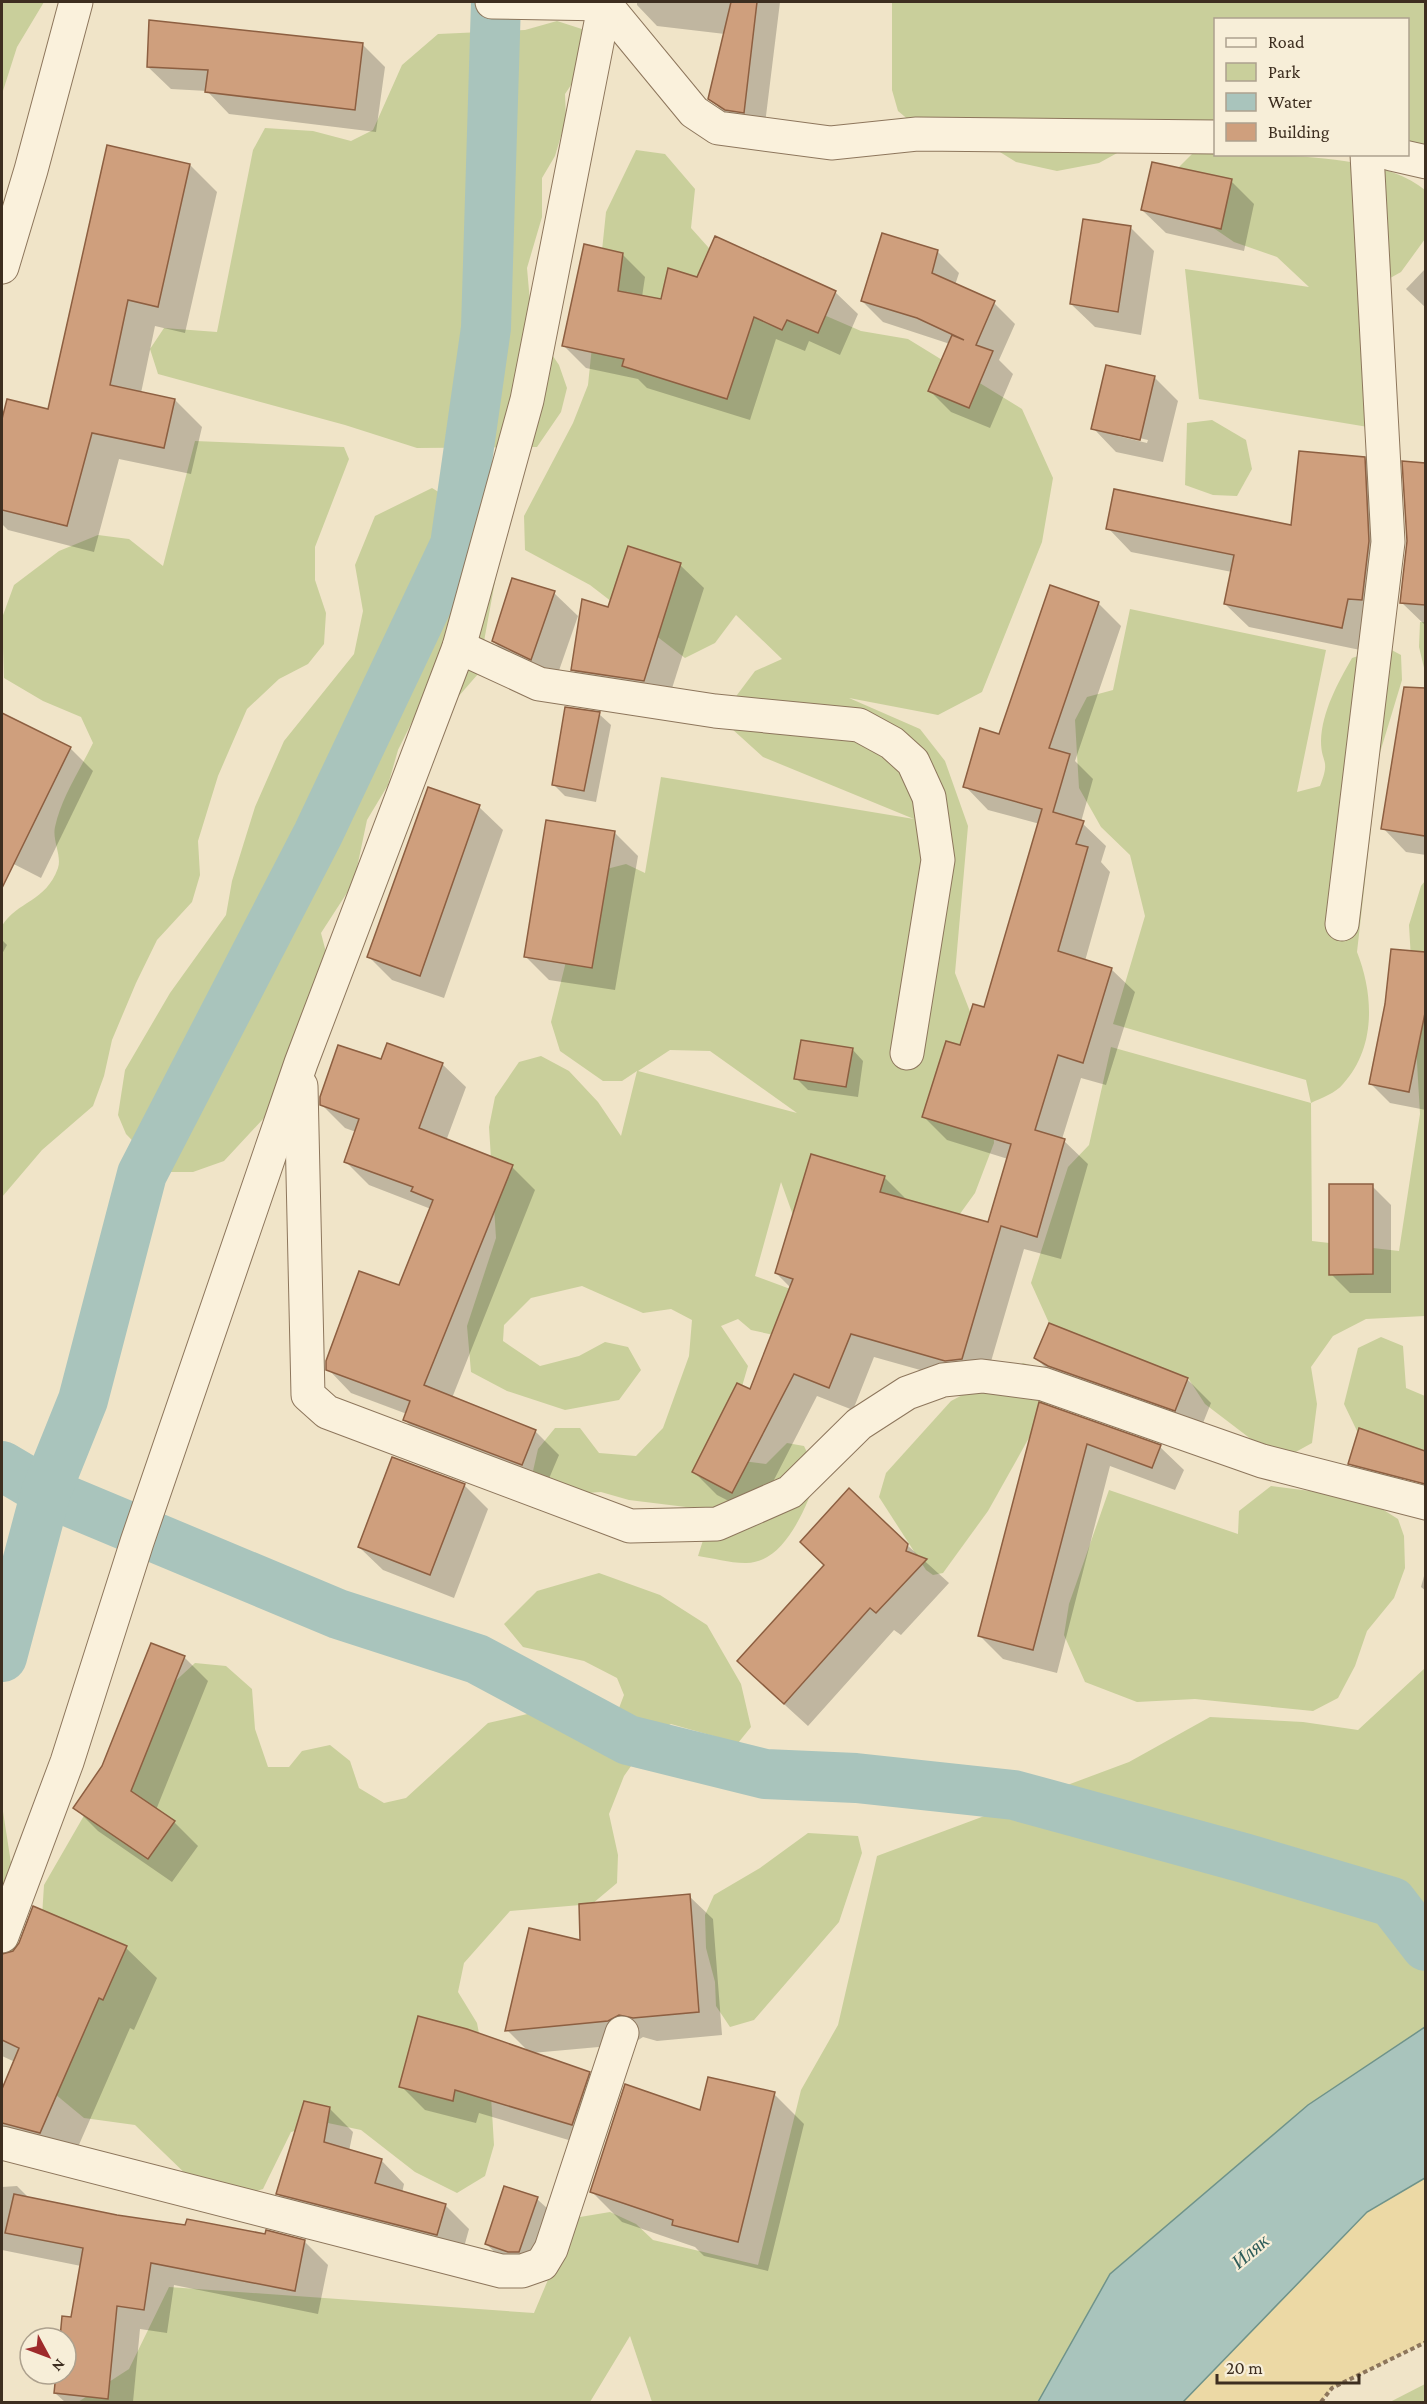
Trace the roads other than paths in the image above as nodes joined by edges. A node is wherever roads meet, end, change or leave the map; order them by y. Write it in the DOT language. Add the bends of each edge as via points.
graph roads {
  1 [pos="76,2"];
  2 [pos="492,2"];
  3 [pos="605,3"];
  4 [pos="1214,137"];
  5 [pos="1367,156"];
  6 [pos="1400,156"];
  7 [pos="1425,162"];
  8 [pos="2,267"];
  9 [pos="459,647"];
  10 [pos="1342,924"];
  11 [pos="908,1053"];
  12 [pos="301,1063"];
  13 [pos="1425,1503"];
  14 [pos="2,1936"];
  15 [pos="622,2033"];
  16 [pos="2,2143"];
  1 -- 8 [label="street"];
  2 -- 3 [label="street"];
  3 -- 4 [label="street" via="694,112 718,128 831,143 917,134"];
  3 -- 9 [label="street" via="527,400"];
  5 -- 10 [label="street" via="1388,542"];
  6 -- 7 [label="street"];
  9 -- 11 [label="street" via="539,684 715,711 859,725 892,743 913,762 929,797 939,860"];
  9 -- 12 [label="street"];
  12 -- 13 [label="street" via="308,1395 327,1412 630,1526 717,1524 790,1492 859,1424 907,1393 943,1380 982,1376 1043,1384 1262,1461"];
  12 -- 14 [label="street" via="137,1542 67,1762"];
  15 -- 16 [label="street" via="551,2250 542,2264 522,2271 489,2268"];
}
